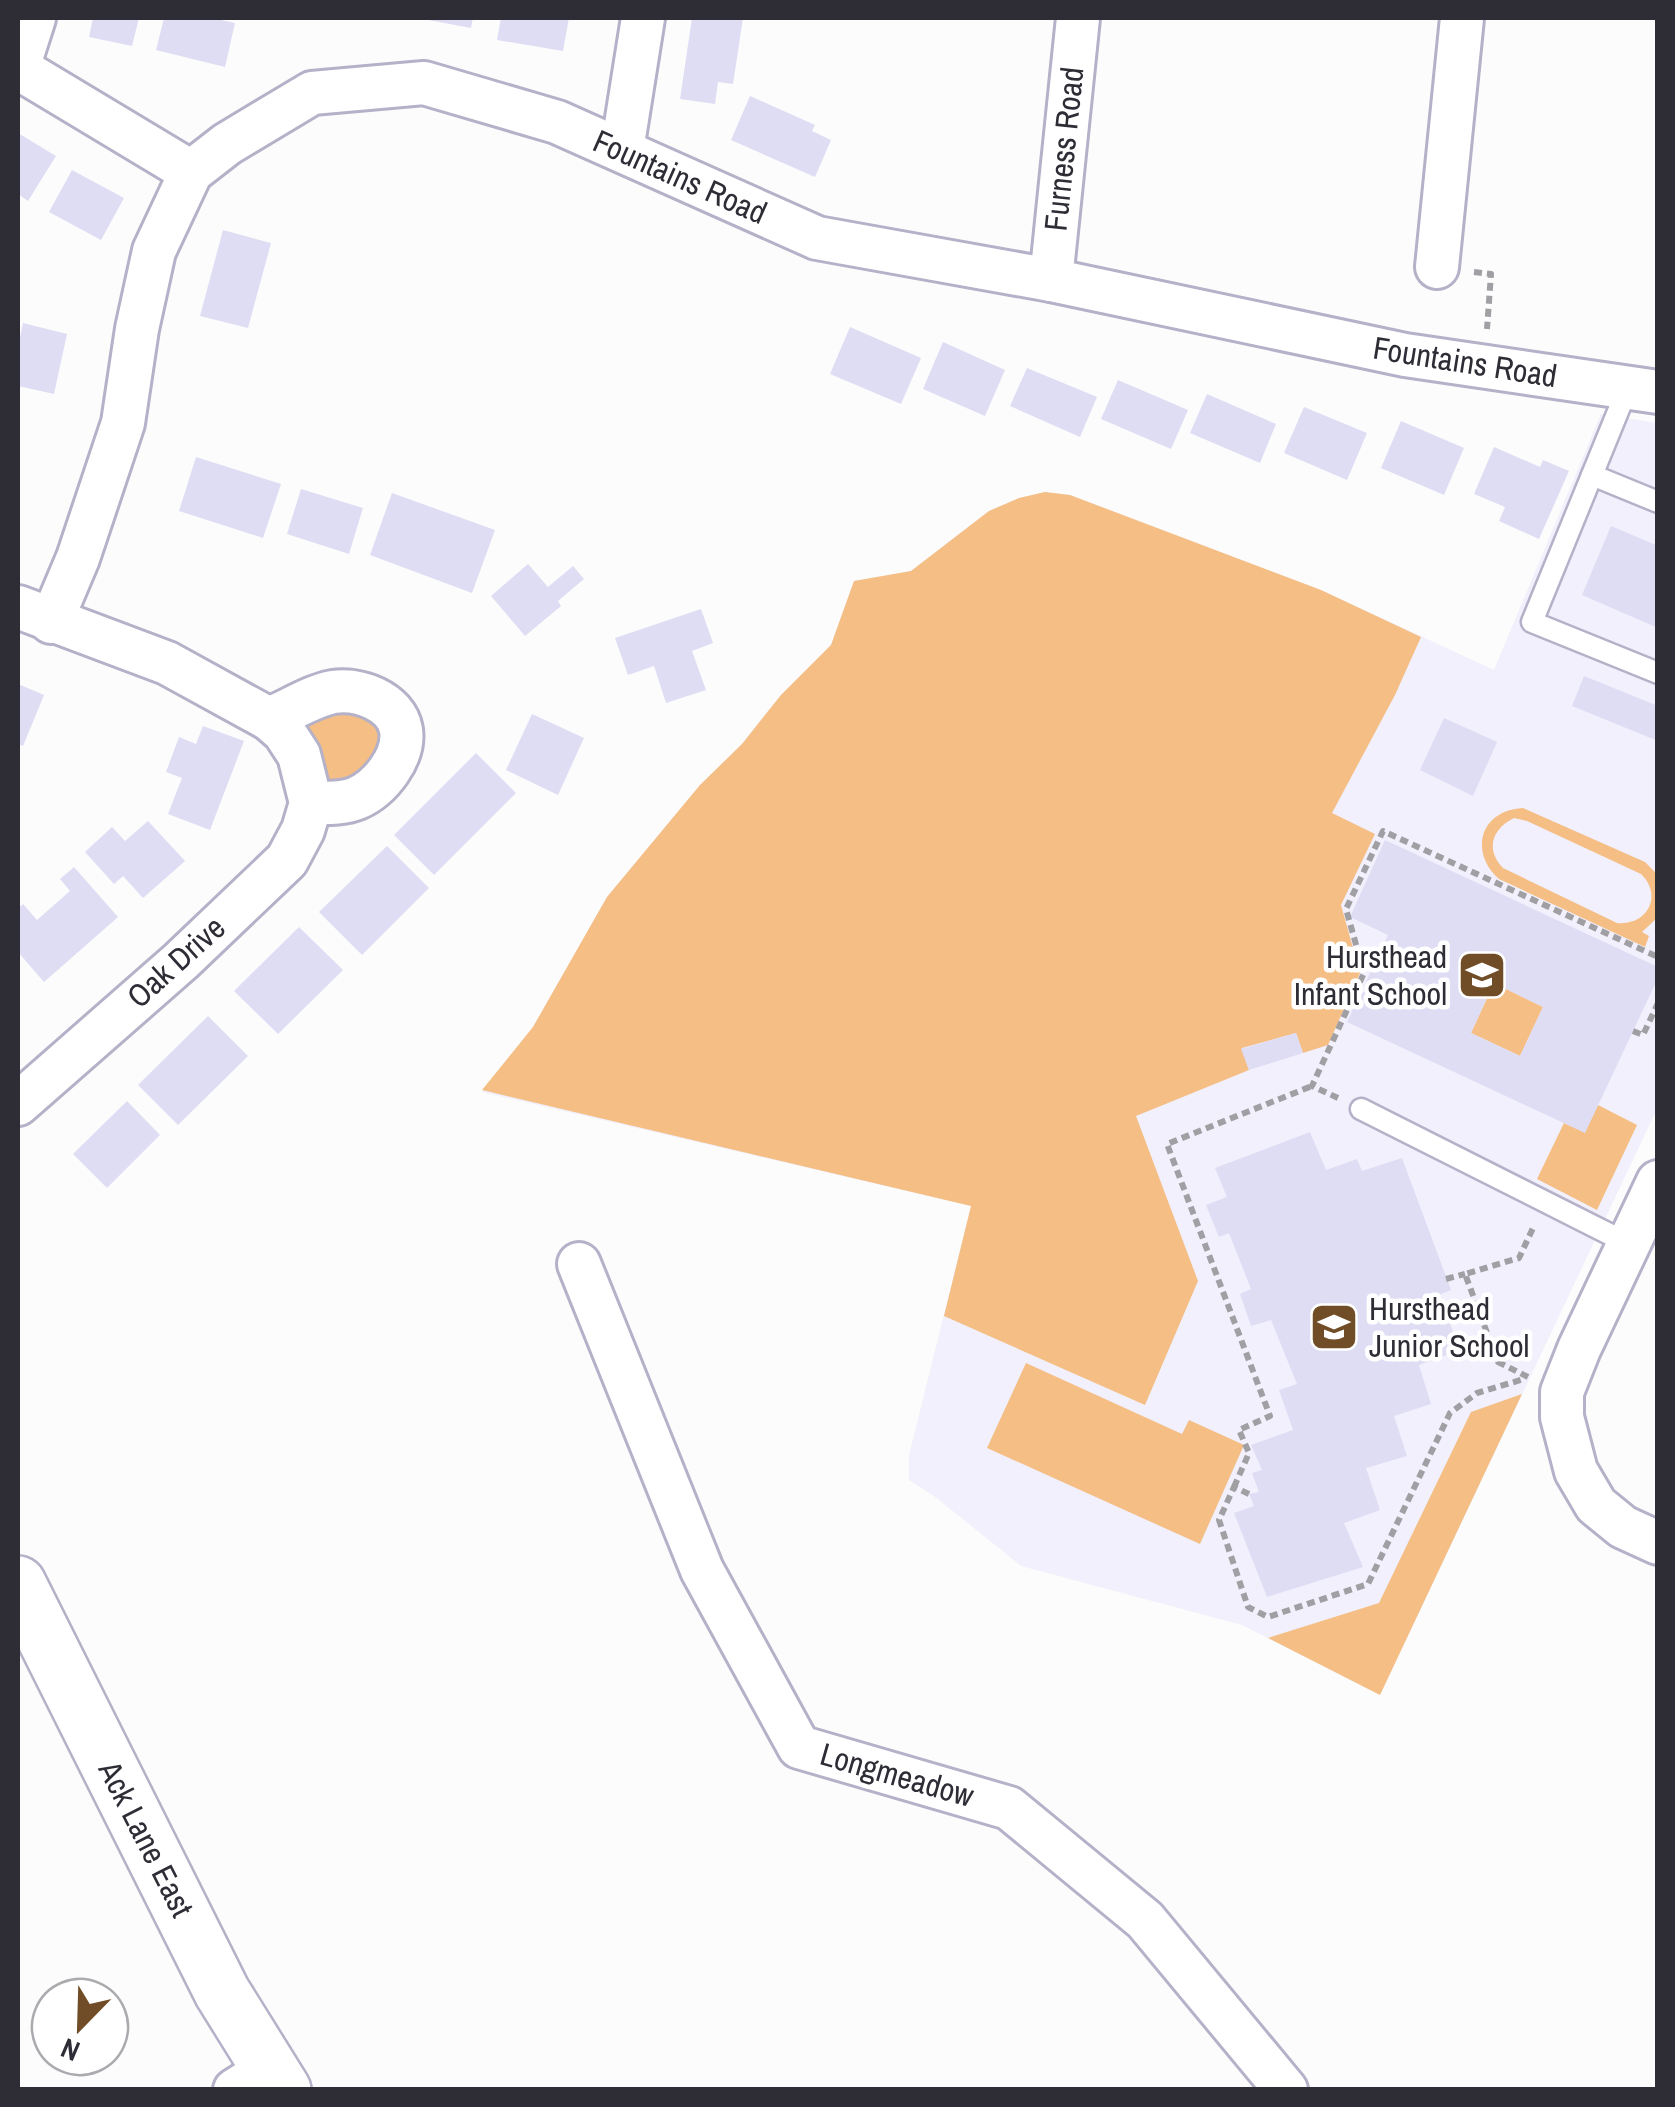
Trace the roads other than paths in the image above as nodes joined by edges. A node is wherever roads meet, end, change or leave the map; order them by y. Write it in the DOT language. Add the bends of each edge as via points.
graph roads {
  1 [pos="34,18"];
  2 [pos="643,18"];
  3 [pos="1078,18"];
  4 [pos="1462,18"];
  5 [pos="18,68"];
  6 [pos="622,150"];
  7 [pos="190,172"];
  8 [pos="1438,267"];
  9 [pos="1051,280"];
  10 [pos="1642,390"];
  11 [pos="1592,476"];
  12 [pos="1658,502"];
  13 [pos="34,614"];
  14 [pos="1658,673"];
  15 [pos="269,720"];
  16 [pos="311,803"];
  17 [pos="18,1104"];
  18 [pos="1362,1109"];
  19 [pos="1658,1182"];
  20 [pos="1629,1244"];
  21 [pos="578,1264"];
  22 [pos="1658,1542"];
  23 [pos="18,1584"];
  24 [pos="263,2082"];
  25 [pos="1286,2090"];
  1 -- 5 [label="street"];
  2 -- 6 [label="street"];
  3 -- 9 [label="street, Furness Road"];
  4 -- 8 [label="street"];
  5 -- 7 [label="street"];
  6 -- 7 [label="street, Fountains Road" via="557,122 424,82 312,93"];
  6 -- 9 [label="street, Fountains Road" via="817,238"];
  7 -- 13 [label="street" via="154,250 122,423 78,558"];
  9 -- 10 [label="street, Fountains Road" via="1387,351"];
  10 -- 11 [label="lane"];
  11 -- 12 [label="lane"];
  11 -- 14 [label="lane" via="1532,622"];
  13 -- 15 [label="street" via="167,663"];
  15 -- 16 [label="street" via="299,756"];
  15 -- 16 [label="street" via="331,692 355,692 392,711 401,730 392,767 356,798"];
  16 -- 17 [label="street, Oak Drive" via="287,860"];
  18 -- 20 [label="lane"];
  19 -- 20 [label="street"];
  20 -- 22 [label="street" via="1578,1349 1562,1392 1562,1417 1576,1471 1596,1505 1623,1527"];
  21 -- 25 [label="street, Longmeadow" via="702,1570 800,1746 1009,1808 1145,1920"];
  23 -- 24 [label="main road, Ack Lane East"];
}
